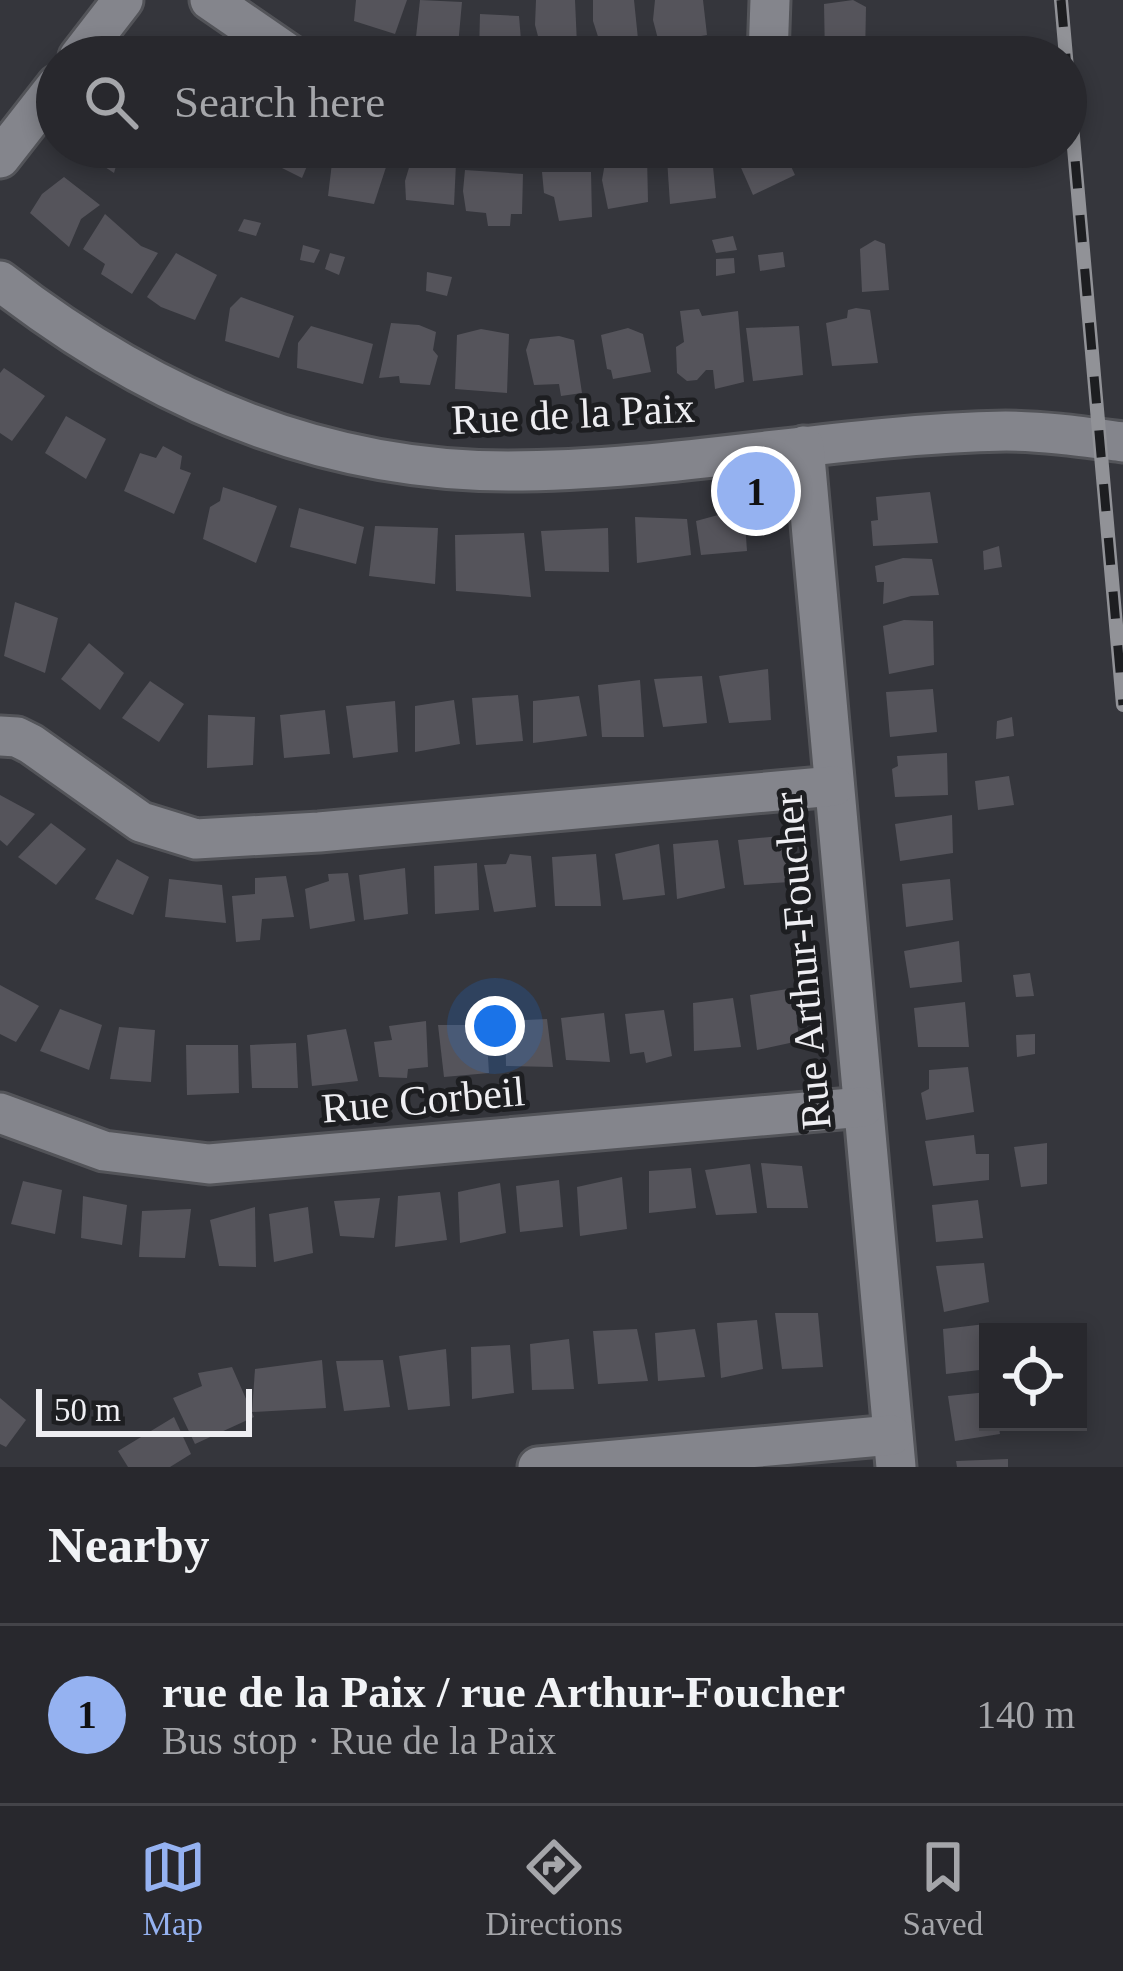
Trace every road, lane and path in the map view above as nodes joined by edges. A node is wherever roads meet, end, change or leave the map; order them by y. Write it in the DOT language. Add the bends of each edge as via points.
graph roads {
  1 [pos="123,0"];
  2 [pos="210,0"];
  3 [pos="770,0"];
  4 [pos="95,36"];
  5 [pos="262,36"];
  6 [pos="769,36"];
  7 [pos="36,112"];
  8 [pos="0,158"];
  9 [pos="0,281"];
  10 [pos="1123,442"];
  11 [pos="804,446"];
  12 [pos="0,736"];
  13 [pos="834,785"];
  14 [pos="862,1107"];
  15 [pos="0,1113"];
  16 [pos="894,1451"];
  17 [pos="538,1467"];
  1 -- 4 [label="street"];
  2 -- 5 [label="street"];
  3 -- 6 [label="street"];
  7 -- 8 [label="street"];
  9 -- 11 [label="street, Rue de la Paix" via="76,338 182,397 292,439 392,463 544,470"];
  10 -- 11 [label="street, Rue de la Paix" via="1010,431"];
  11 -- 13 [label="street, Rue Arthur-Foucher"];
  12 -- 13 [label="street" via="31,744 141,822 196,839"];
  13 -- 14 [label="street, Rue Arthur-Foucher"];
  14 -- 15 [label="street, Rue Corbeil" via="209,1164 104,1151"];
  14 -- 16 [label="street, Rue Arthur-Foucher"];
  16 -- 17 [label="street"];
}
